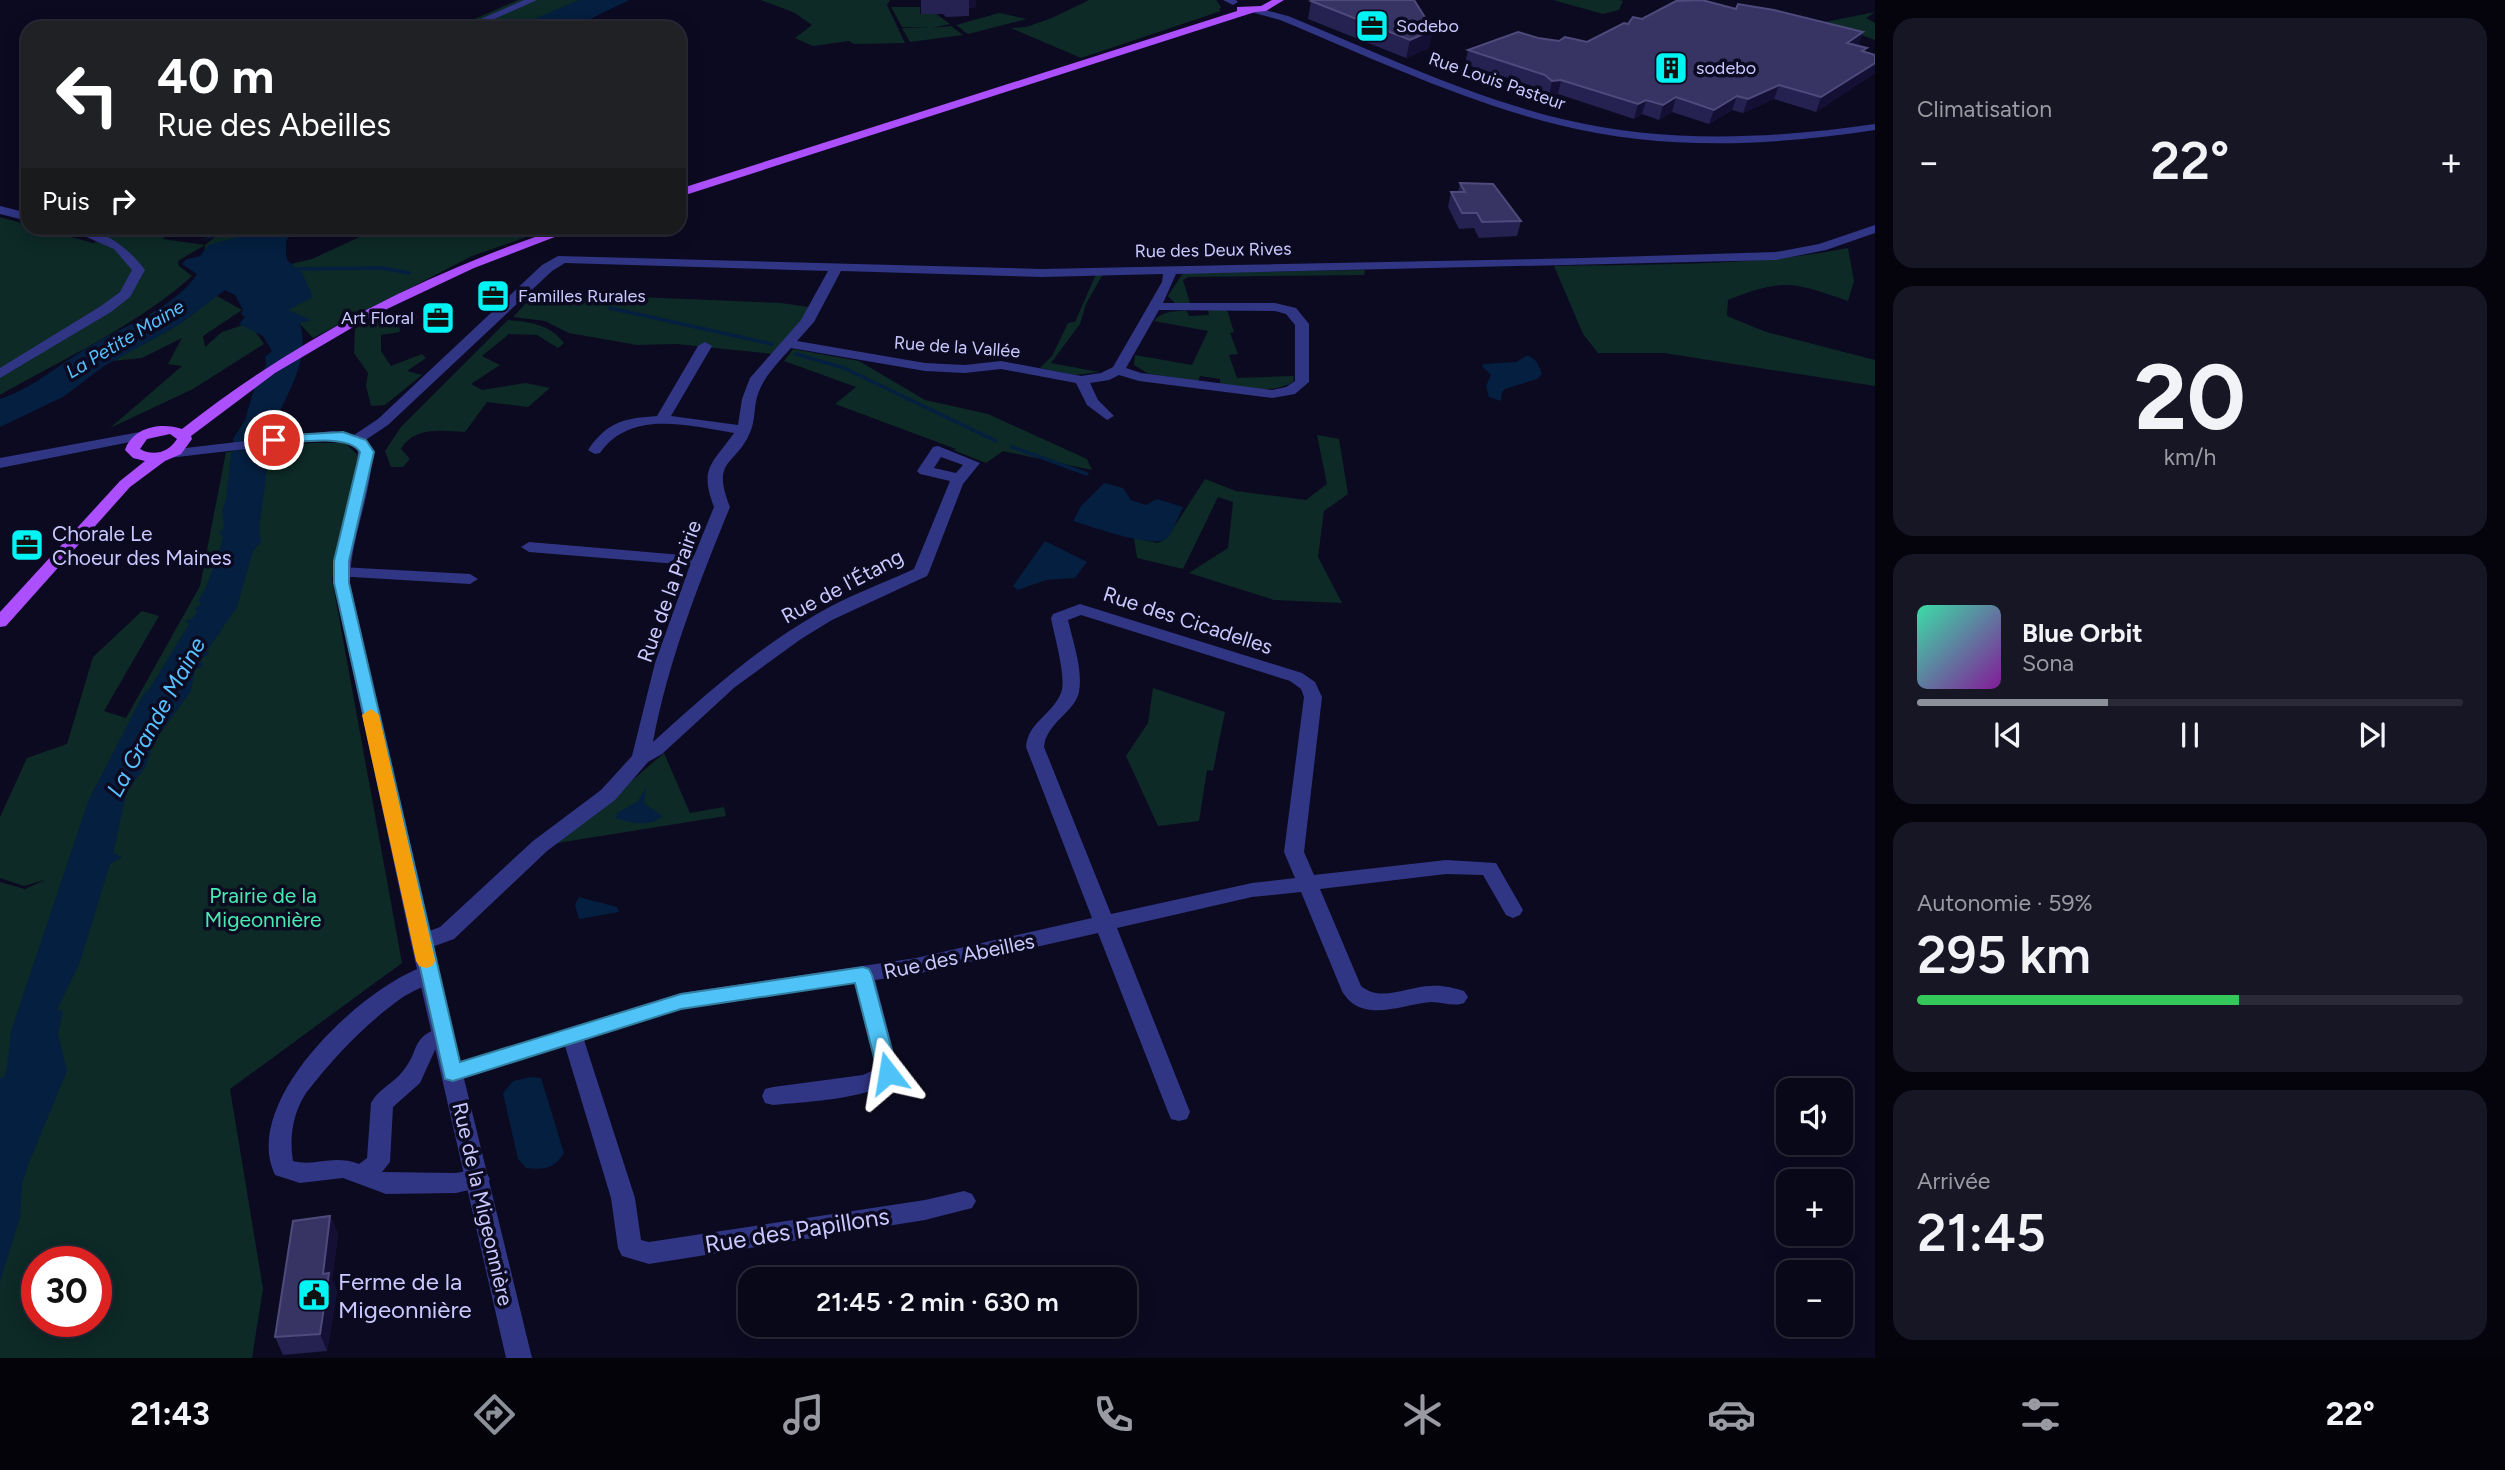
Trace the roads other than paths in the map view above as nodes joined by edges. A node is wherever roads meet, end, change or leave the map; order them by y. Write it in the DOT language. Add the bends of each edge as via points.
graph roads {
  1 [pos="532,0"];
  2 [pos="1279,0"];
  3 [pos="1233,2"];
  4 [pos="1266,3"];
  5 [pos="1252,10"];
  6 [pos="1284,18"];
  7 [pos="482,21"];
  8 [pos="1212,21"];
  9 [pos="1875,127"];
  10 [pos="686,191"];
  11 [pos="0,210"];
  12 [pos="21,215"];
  13 [pos="1875,229"];
  14 [pos="92,235"];
  15 [pos="552,235"];
  16 [pos="837,266"];
  17 [pos="1170,270"];
  18 [pos="1155,306"];
  19 [pos="789,344"];
  20 [pos="705,346"];
  21 [pos="1118,370"];
  22 [pos="0,374"];
  23 [pos="1081,380"];
  24 [pos="1107,416"];
  25 [pos="662,419"];
  26 [pos="744,430"];
  27 [pos="145,435"];
  28 [pos="179,436"];
  29 [pos="356,440"];
  30 [pos="102,443"];
  31 [pos="205,448"];
  32 [pos="595,450"];
  33 [pos="136,452"];
  34 [pos="164,455"];
  35 [pos="0,463"];
  36 [pos="960,478"];
  37 [pos="125,484"];
  38 [pos="529,547"];
  39 [pos="699,561"];
  40 [pos="341,572"];
  41 [pos="470,579"];
  42 [pos="0,622"];
  43 [pos="641,758"];
  44 [pos="1306,883"];
  45 [pos="1513,910"];
  46 [pos="1105,925"];
  47 [pos="421,943"];
  48 [pos="428,973"];
  49 [pos="863,975"];
  50 [pos="1457,997"];
  51 [pos="443,1035"];
  52 [pos="572,1035"];
  53 [pos="453,1073"];
  54 [pos="773,1096"];
  55 [pos="1179,1111"];
  56 [pos="364,1174"];
  57 [pos="478,1179"];
  58 [pos="964,1202"];
  59 [pos="519,1358"];
  1 -- 7 [label="street"];
  2 -- 4 [label="main road"];
  3 -- 5 [label="main road"];
  3 -- 8 [label="main road"];
  4 -- 5 [label="main road"];
  4 -- 6 [label="street, Rue Louis Pasteur"];
  5 -- 6 [label="street, Rue Louis Pasteur"];
  5 -- 8 [label="main road"];
  6 -- 9 [label="street, Rue Louis Pasteur" via="1488,100 1598,130 1672,140 1755,142"];
  8 -- 10 [label="main road"];
  11 -- 12 [label="street"];
  13 -- 17 [label="street, Rue des Deux Rives" via="1776,256"];
  14 -- 22 [label="street" via="118,246 139,270 125,295"];
  15 -- 28 [label="main road" via="492,256 351,323 239,392"];
  16 -- 17 [label="street, Rue des Deux Rives" via="1042,273"];
  16 -- 19 [label="street, Rue de la Prairie" via="807,322"];
  16 -- 29 [label="street, Rue des Deux Rives" via="562,259"];
  17 -- 18 [label="street"];
  18 -- 21 [label="street"];
  18 -- 21 [label="street" via="1291,311 1302,324 1302,382 1290,391 1272,394 1139,377"];
  19 -- 23 [label="street, Rue de la Vallée" via="925,367 1001,365"];
  19 -- 26 [label="street, Rue de la Prairie" via="758,378"];
  20 -- 25 [label="street"];
  21 -- 23 [label="street, Rue de la Vallée"];
  23 -- 24 [label="street" via="1092,402"];
  25 -- 26 [label="street"];
  25 -- 32 [label="street" via="607,432"];
  26 -- 39 [label="street, Rue de la Prairie" via="717,468 713,484 723,507"];
  27 -- 28 [label="main road"];
  27 -- 30 [label="street"];
  27 -- 33 [label="main road" via="136,440"];
  28 -- 31 [label="street"];
  28 -- 34 [label="main road"];
  29 -- 31 [label="street" via="332,435"];
  29 -- 40 [label="street, Rue de la Migeonnière" via="364,445 367,458"];
  30 -- 33 [label="street"];
  30 -- 35 [label="street"];
  31 -- 34 [label="street"];
  33 -- 34 [label="main road"];
  33 -- 37 [label="main road"];
  34 -- 37 [label="main road"];
  36 -- 43 [label="street, Rue de l'Étang" via="921,572 794,635 729,682 656,750"];
  37 -- 42 [label="main road"];
  38 -- 39 [label="street"];
  39 -- 43 [label="street, Rue de la Prairie" via="647,720"];
  40 -- 41 [label="street"];
  40 -- 47 [label="street, Rue de la Migeonnière"];
  43 -- 47 [label="street, Rue de l'Étang" via="608,795 540,846 447,933"];
  44 -- 45 [label="street, Rue des Abeilles" via="1446,867 1489,868"];
  44 -- 46 [label="street, Rue des Abeilles" via="1251,890"];
  44 -- 46 [label="street, Rue des Cicadelles" via="1294,852 1313,697 1309,686 1296,677 1080,609 1059,618 1070,694 1036,735 1035,747"];
  44 -- 50 [label="street" via="1353,991 1361,999 1375,1004 1430,993"];
  46 -- 49 [label="street, Rue des Abeilles"];
  46 -- 55 [label="street"];
  47 -- 48 [label="street, Rue de la Migeonnière"];
  48 -- 51 [label="street, Rue de la Migeonnière"];
  48 -- 56 [label="street" via="399,988 354,1026 297,1087 283,1120 278,1137 284,1168 300,1173 342,1168"];
  49 -- 52 [label="street, Rue des Abeilles" via="681,1001"];
  49 -- 54 [label="street" via="888,1073 866,1084"];
  51 -- 53 [label="street, Rue de la Migeonnière"];
  51 -- 56 [label="street" via="427,1044 412,1077 382,1103 377,1162"];
  52 -- 53 [label="street, Rue des Abeilles"];
  52 -- 58 [label="street, Rue des Papillons" via="623,1198 630,1248 649,1252"];
  53 -- 57 [label="street, Rue de la Migeonnière"];
  56 -- 57 [label="street" via="386,1184"];
  57 -- 59 [label="street, Rue de la Migeonnière"];
}
